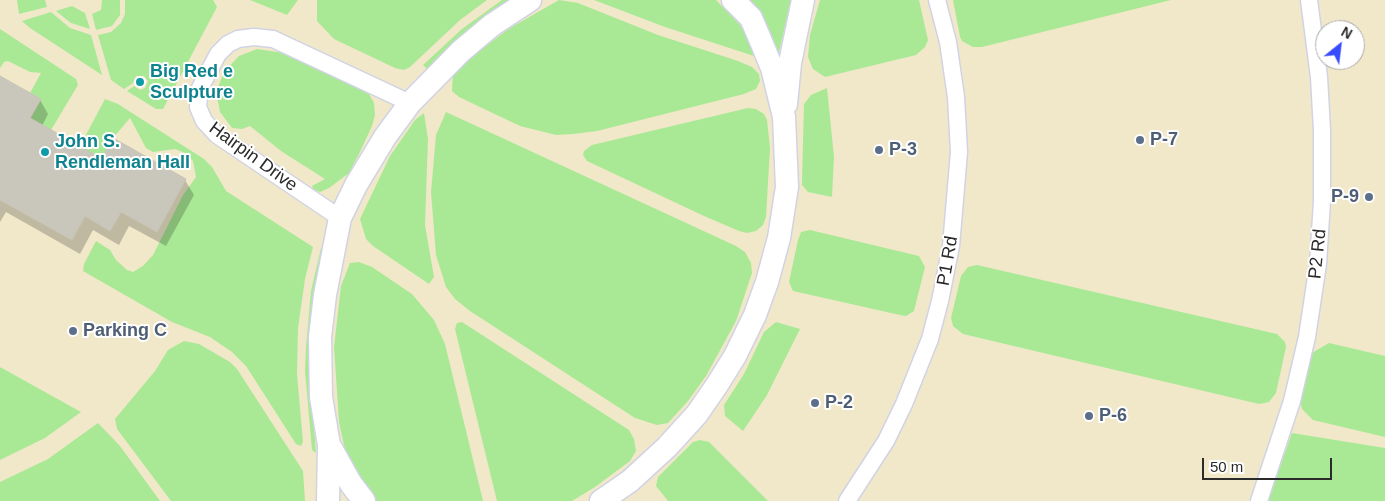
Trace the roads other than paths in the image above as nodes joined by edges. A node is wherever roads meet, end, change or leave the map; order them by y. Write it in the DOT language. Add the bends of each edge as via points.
graph roads {
  1 [pos="530,0"];
  2 [pos="733,0"];
  3 [pos="803,0"];
  4 [pos="938,0"];
  5 [pos="1309,0"];
  6 [pos="410,103"];
  7 [pos="784,117"];
  8 [pos="340,218"];
  9 [pos="329,445"];
  10 [pos="328,501"];
  11 [pos="364,501"];
  12 [pos="601,501"];
  13 [pos="847,501"];
  14 [pos="1259,501"];
  1 -- 6 [label="main road" via="461,51"];
  2 -- 7 [label="main road" via="751,18 772,68"];
  3 -- 7 [label="main road" via="790,63"];
  4 -- 13 [label="street, P1 Rd" via="956,97 959,152 951,246 930,339 908,396 886,441"];
  5 -- 14 [label="street, P2 Rd" via="1322,130 1318,264 1307,337 1292,401"];
  6 -- 8 [label="main road" via="356,185"];
  6 -- 8 [label="street, Hairpin Drive" via="273,39 238,39 218,54 200,88 198,106 204,122 218,135"];
  7 -- 12 [label="main road" via="787,187 779,238 767,282 735,356 697,414 667,447 630,481"];
  8 -- 9 [label="main road" via="320,337 322,397"];
  9 -- 10 [label="main road"];
  9 -- 11 [label="main road"];
}
